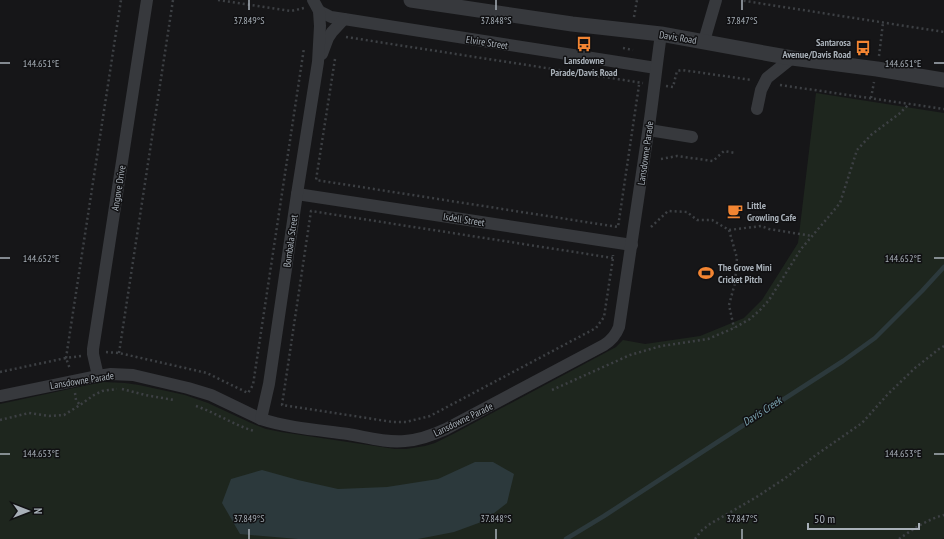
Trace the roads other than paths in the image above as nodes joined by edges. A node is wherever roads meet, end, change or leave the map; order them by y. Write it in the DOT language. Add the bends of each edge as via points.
graph roads {
  1 [pos="147,0"];
  2 [pos="313,0"];
  3 [pos="411,0"];
  4 [pos="716,0"];
  5 [pos="319,11"];
  6 [pos="344,20"];
  7 [pos="662,34"];
  8 [pos="704,41"];
  9 [pos="792,58"];
  10 [pos="318,62"];
  11 [pos="656,68"];
  12 [pos="944,80"];
  13 [pos="757,110"];
  14 [pos="649,130"];
  15 [pos="692,137"];
  16 [pos="297,194"];
  17 [pos="632,245"];
  18 [pos="98,376"];
  19 [pos="0,396"];
  20 [pos="261,419"];
  1 -- 18 [label="street, Angove Drive" via="93,349"];
  2 -- 5 [label="street, Bombala Street"];
  3 -- 7 [label="street, Davis Road" via="572,24"];
  4 -- 8 [label="street"];
  5 -- 6 [label="street, Elvire Street"];
  5 -- 10 [label="street, Bombala Street"];
  6 -- 10 [label="street, Bombala Street" via="328,38"];
  6 -- 11 [label="street, Elvire Street"];
  7 -- 8 [label="street, Davis Road"];
  7 -- 11 [label="street, Lansdowne Parade"];
  8 -- 9 [label="street, Davis Road"];
  9 -- 12 [label="street, Davis Road"];
  9 -- 13 [label="street" via="764,82"];
  10 -- 16 [label="street, Bombala Street"];
  11 -- 14 [label="street, Lansdowne Parade"];
  14 -- 15 [label="street"];
  14 -- 17 [label="street, Lansdowne Parade"];
  16 -- 17 [label="street, Isdell Street"];
  16 -- 20 [label="street, Bombala Street" via="269,384"];
  17 -- 20 [label="street, Lansdowne Parade" via="619,327 614,338 436,434 404,441 383,440"];
  18 -- 19 [label="street, Lansdowne Parade"];
  18 -- 20 [label="street, Lansdowne Parade" via="133,375 188,388 211,395"];
}
